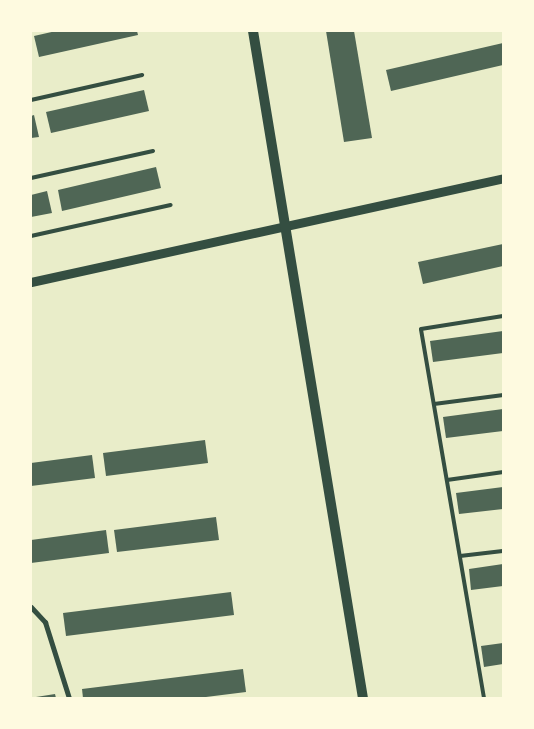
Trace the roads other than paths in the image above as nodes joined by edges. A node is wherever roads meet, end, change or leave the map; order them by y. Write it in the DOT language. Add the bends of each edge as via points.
graph roads {
  1 [pos="253,31"];
  2 [pos="142,75"];
  3 [pos="31,100"];
  4 [pos="153,150"];
  5 [pos="31,178"];
  6 [pos="503,178"];
  7 [pos="171,205"];
  8 [pos="284,226"];
  9 [pos="31,236"];
  10 [pos="31,282"];
  11 [pos="503,316"];
  12 [pos="503,395"];
  13 [pos="434,404"];
  14 [pos="503,472"];
  15 [pos="447,480"];
  16 [pos="503,551"];
  17 [pos="460,556"];
  18 [pos="31,607"];
  19 [pos="69,698"];
  20 [pos="363,698"];
  21 [pos="484,698"];
  1 -- 8 [label="main road"];
  2 -- 3 [label="lane"];
  4 -- 5 [label="lane"];
  6 -- 8 [label="street"];
  7 -- 9 [label="lane"];
  8 -- 10 [label="street"];
  8 -- 20 [label="main road"];
  11 -- 13 [label="lane" via="421,329"];
  12 -- 13 [label="lane"];
  13 -- 15 [label="lane"];
  14 -- 15 [label="lane"];
  15 -- 17 [label="lane"];
  16 -- 17 [label="lane"];
  17 -- 21 [label="lane"];
  18 -- 19 [label="street" via="45,622"];
}
